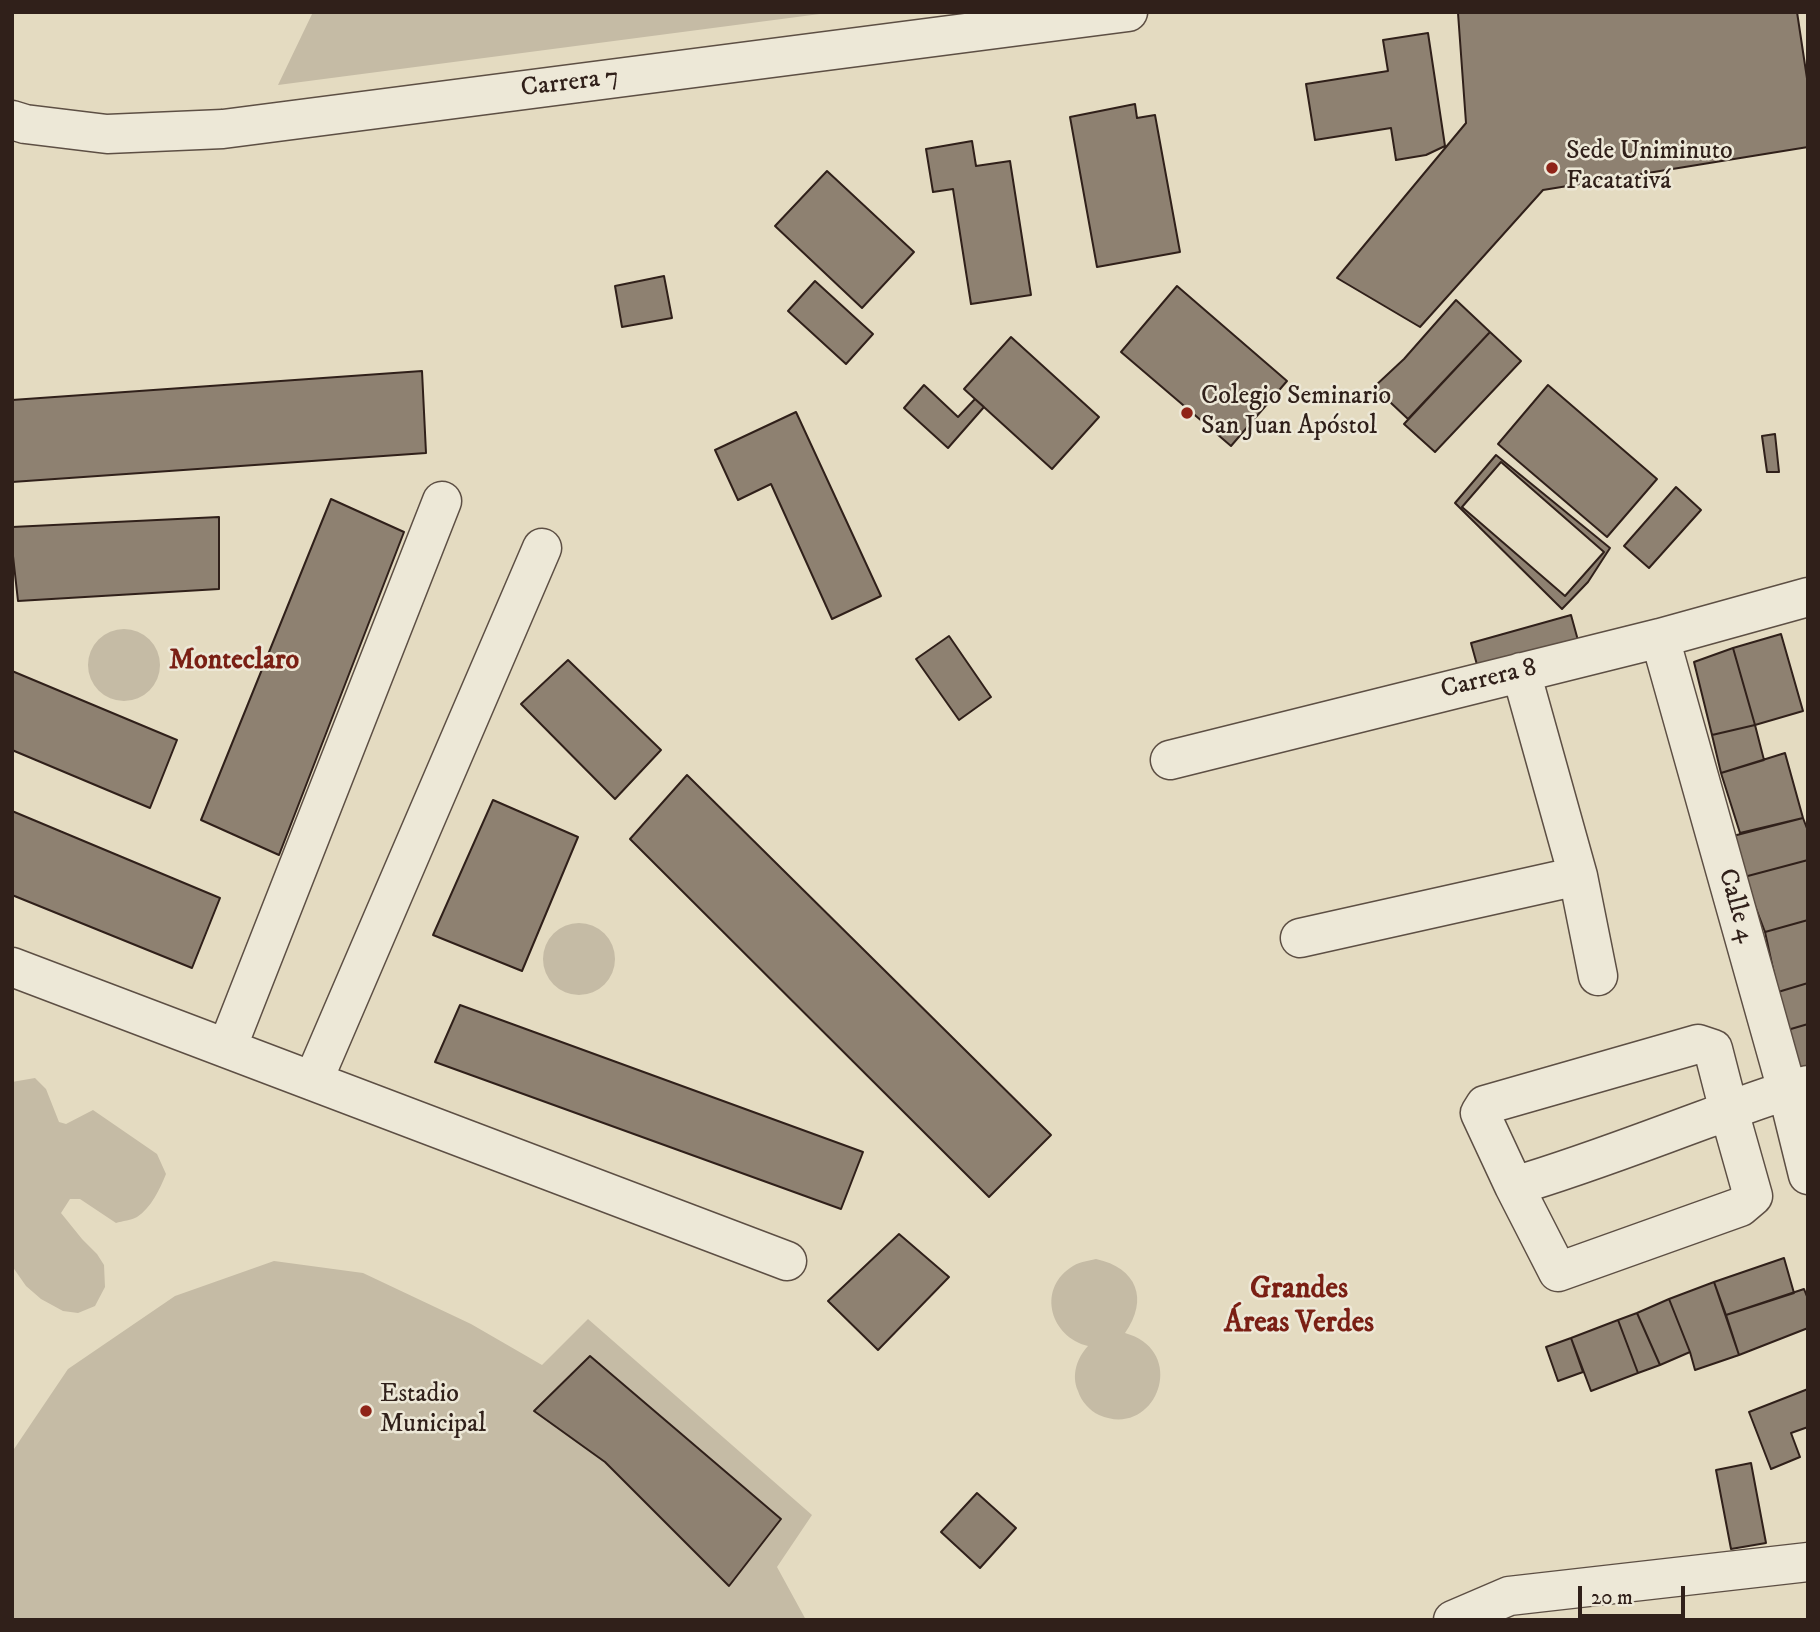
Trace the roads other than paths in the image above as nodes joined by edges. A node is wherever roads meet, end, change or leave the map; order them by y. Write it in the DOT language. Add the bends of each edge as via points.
graph roads {
  1 [pos="1128,12"];
  2 [pos="12,120"];
  3 [pos="442,501"];
  4 [pos="542,548"];
  5 [pos="1808,597"];
  6 [pos="1660,638"];
  7 [pos="1521,672"];
  8 [pos="1170,760"];
  9 [pos="1578,876"];
  10 [pos="1300,938"];
  11 [pos="12,967"];
  12 [pos="1598,976"];
  13 [pos="227,1048"];
  14 [pos="313,1081"];
  15 [pos="1798,1087"];
  16 [pos="1729,1111"];
  17 [pos="1808,1175"];
  18 [pos="1514,1186"];
  19 [pos="787,1261"];
  20 [pos="1808,1562"];
  21 [pos="1453,1620"];
  1 -- 2 [label="street, Carrera 7" via="223,129 107,134"];
  3 -- 13 [label="street"];
  4 -- 14 [label="street"];
  5 -- 6 [label="street, Carrera 8"];
  6 -- 7 [label="street, Carrera 8"];
  6 -- 15 [label="street, Calle 4"];
  7 -- 8 [label="street, Carrera 8"];
  7 -- 9 [label="street"];
  9 -- 10 [label="street"];
  9 -- 12 [label="street"];
  11 -- 13 [label="street"];
  13 -- 14 [label="street"];
  14 -- 19 [label="street"];
  15 -- 16 [label="street"];
  15 -- 17 [label="street, Calle 4"];
  16 -- 18 [label="street"];
  16 -- 18 [label="street" via="1713,1049 1698,1044 1485,1105 1480,1112"];
  16 -- 18 [label="street" via="1754,1196 1740,1207 1558,1272"];
  20 -- 21 [label="street" via="1509,1596"];
}
